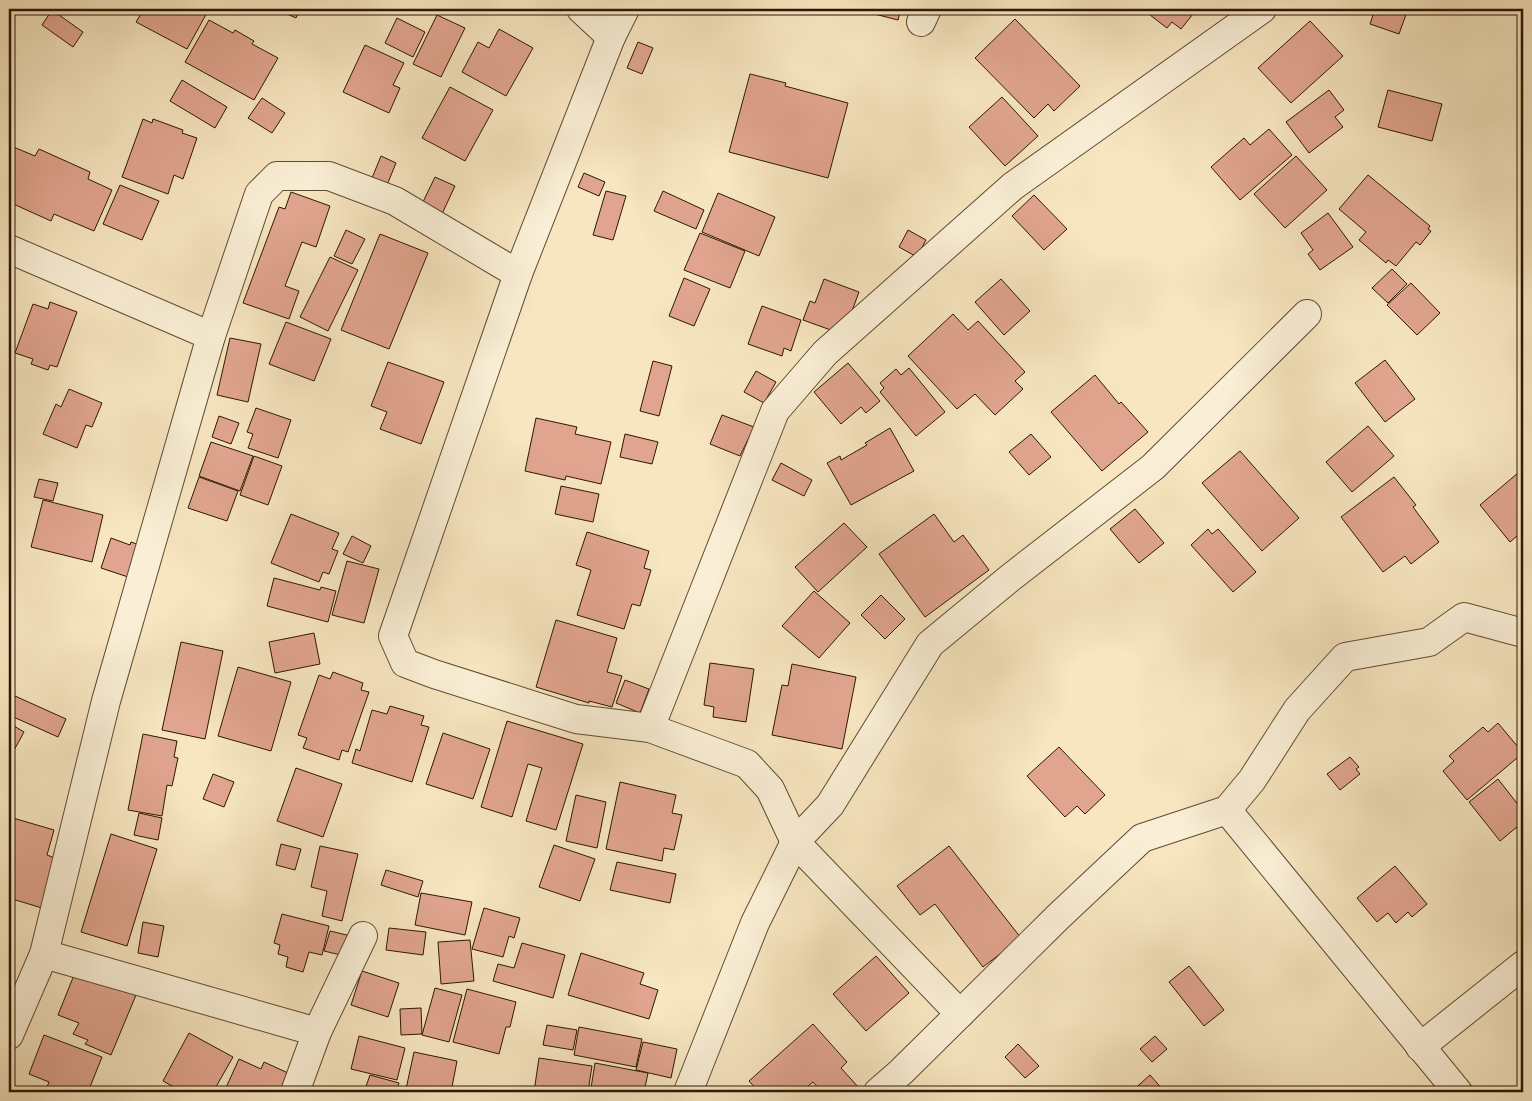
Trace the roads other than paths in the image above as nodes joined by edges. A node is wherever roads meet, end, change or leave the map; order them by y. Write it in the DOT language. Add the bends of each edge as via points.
graph roads {
  1 [pos="581,9"];
  2 [pos="624,9"];
  3 [pos="1262,9"];
  4 [pos="611,38"];
  5 [pos="9,249"];
  6 [pos="518,274"];
  7 [pos="1307,314"];
  8 [pos="211,336"];
  9 [pos="1523,633"];
  10 [pos="650,728"];
  11 [pos="1226,810"];
  12 [pos="795,842"];
  13 [pos="363,936"];
  14 [pos="44,954"];
  15 [pos="1523,965"];
  16 [pos="960,1014"];
  17 [pos="317,1032"];
  18 [pos="9,1035"];
  19 [pos="1420,1047"];
  20 [pos="296,1092"];
  21 [pos="688,1092"];
  22 [pos="878,1092"];
  23 [pos="1458,1092"];
  1 -- 4 [label="street"];
  2 -- 4 [label="street"];
  3 -- 10 [label="street" via="1013,186 825,353 775,411"];
  4 -- 6 [label="street"];
  5 -- 8 [label="street"];
  6 -- 8 [label="street" via="395,201 329,176 277,176 259,194"];
  6 -- 10 [label="street" via="393,636 405,663 434,674 576,719"];
  7 -- 12 [label="street" via="1153,467 930,644 830,805"];
  8 -- 14 [label="street" via="106,701"];
  9 -- 11 [label="street" via="1464,617 1429,642 1345,657 1297,710 1252,780"];
  10 -- 12 [label="street" via="747,764 770,789"];
  11 -- 16 [label="street" via="1142,838"];
  11 -- 19 [label="street"];
  12 -- 16 [label="street"];
  12 -- 21 [label="street" via="755,923"];
  13 -- 17 [label="street"];
  14 -- 17 [label="street"];
  14 -- 18 [label="street"];
  15 -- 19 [label="street"];
  16 -- 22 [label="street"];
  17 -- 20 [label="street"];
  19 -- 23 [label="street"];
}
